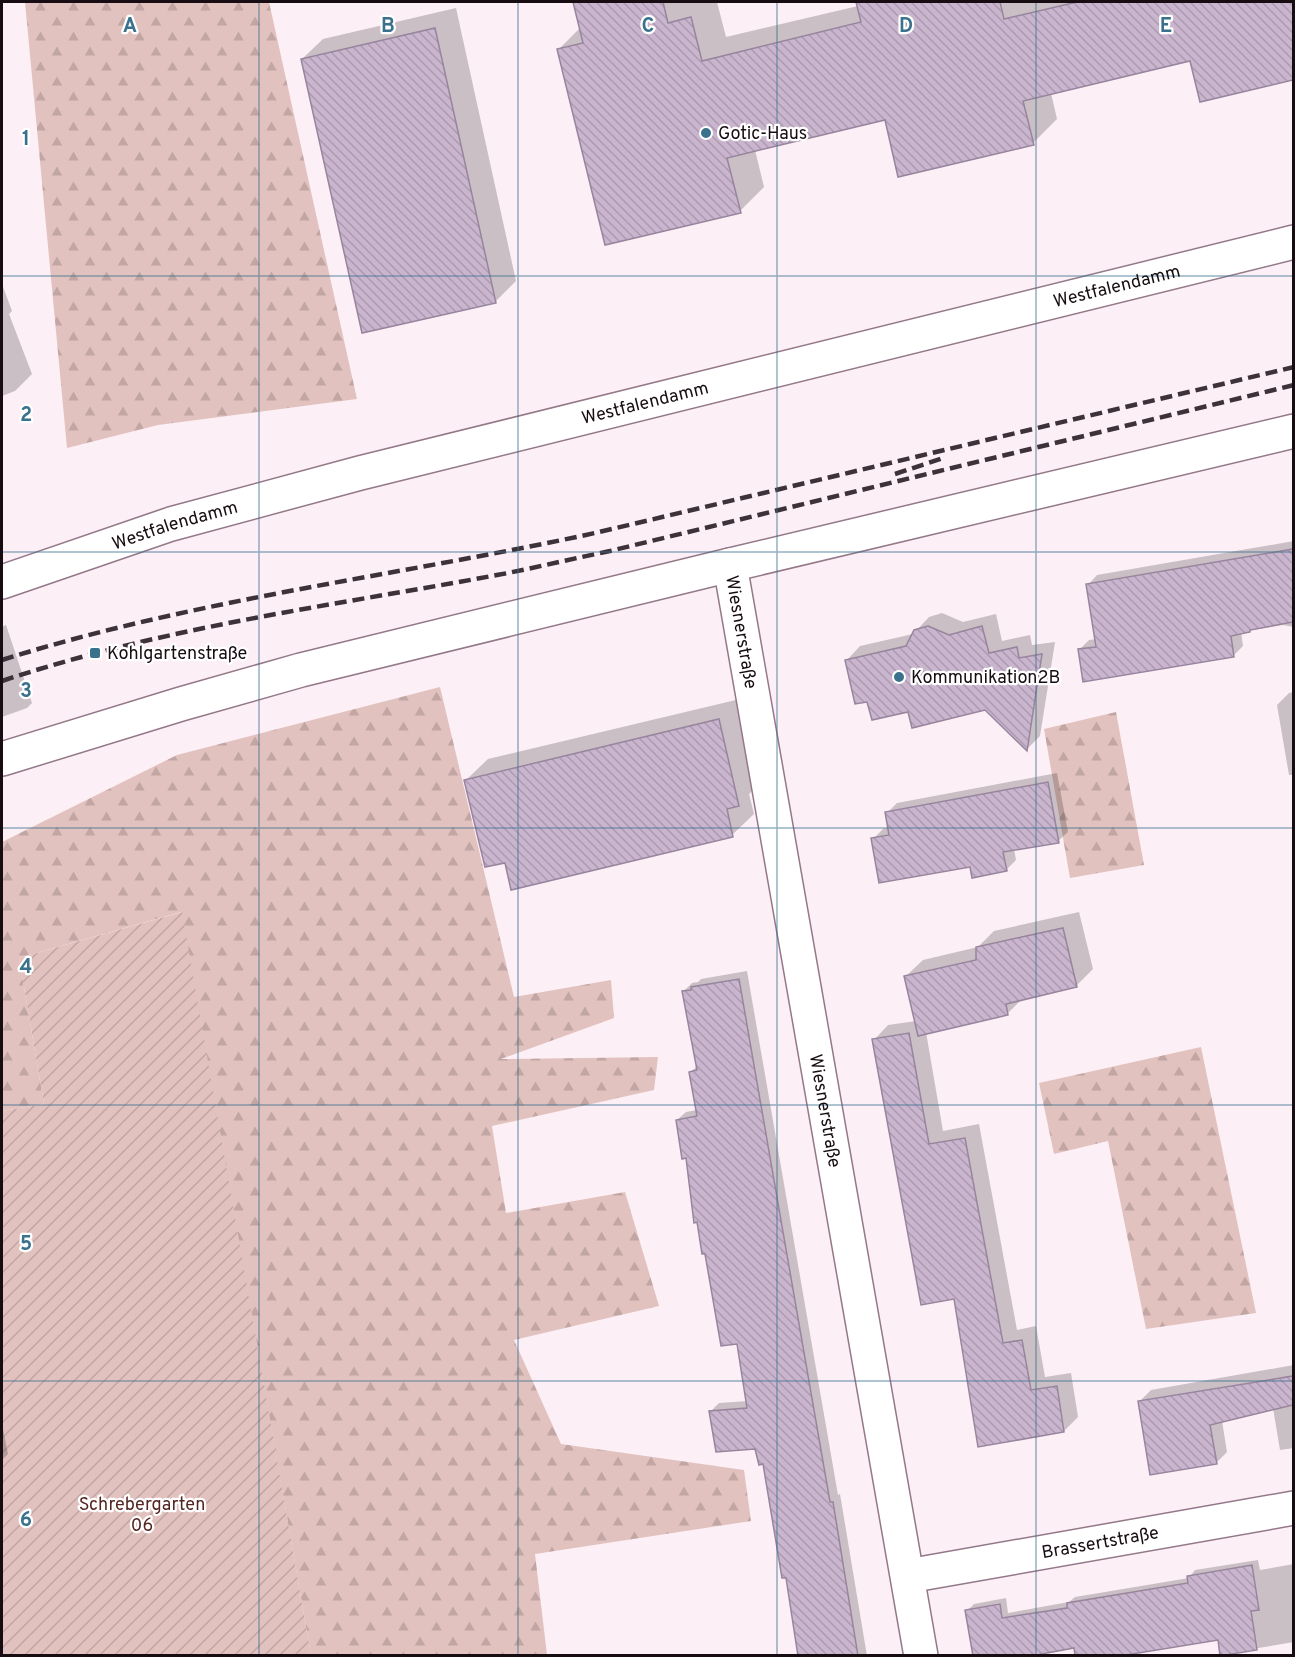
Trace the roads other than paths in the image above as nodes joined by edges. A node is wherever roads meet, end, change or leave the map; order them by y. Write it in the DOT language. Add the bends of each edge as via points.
graph roads {
  1 [pos="1293,242"];
  2 [pos="1293,431"];
  3 [pos="730,565"];
  4 [pos="2,582"];
  5 [pos="2,759"];
  6 [pos="1293,1508"];
  7 [pos="908,1576"];
  8 [pos="921,1656"];
  1 -- 4 [label="main road, Westfalendamm" via="360,473 171,524"];
  2 -- 3 [label="main road"];
  3 -- 5 [label="main road" via="301,670"];
  3 -- 7 [label="main road, Wiesnerstraße"];
  6 -- 7 [label="main road, Brassertstraße"];
  7 -- 8 [label="main road, Wiesnerstraße"];
}
